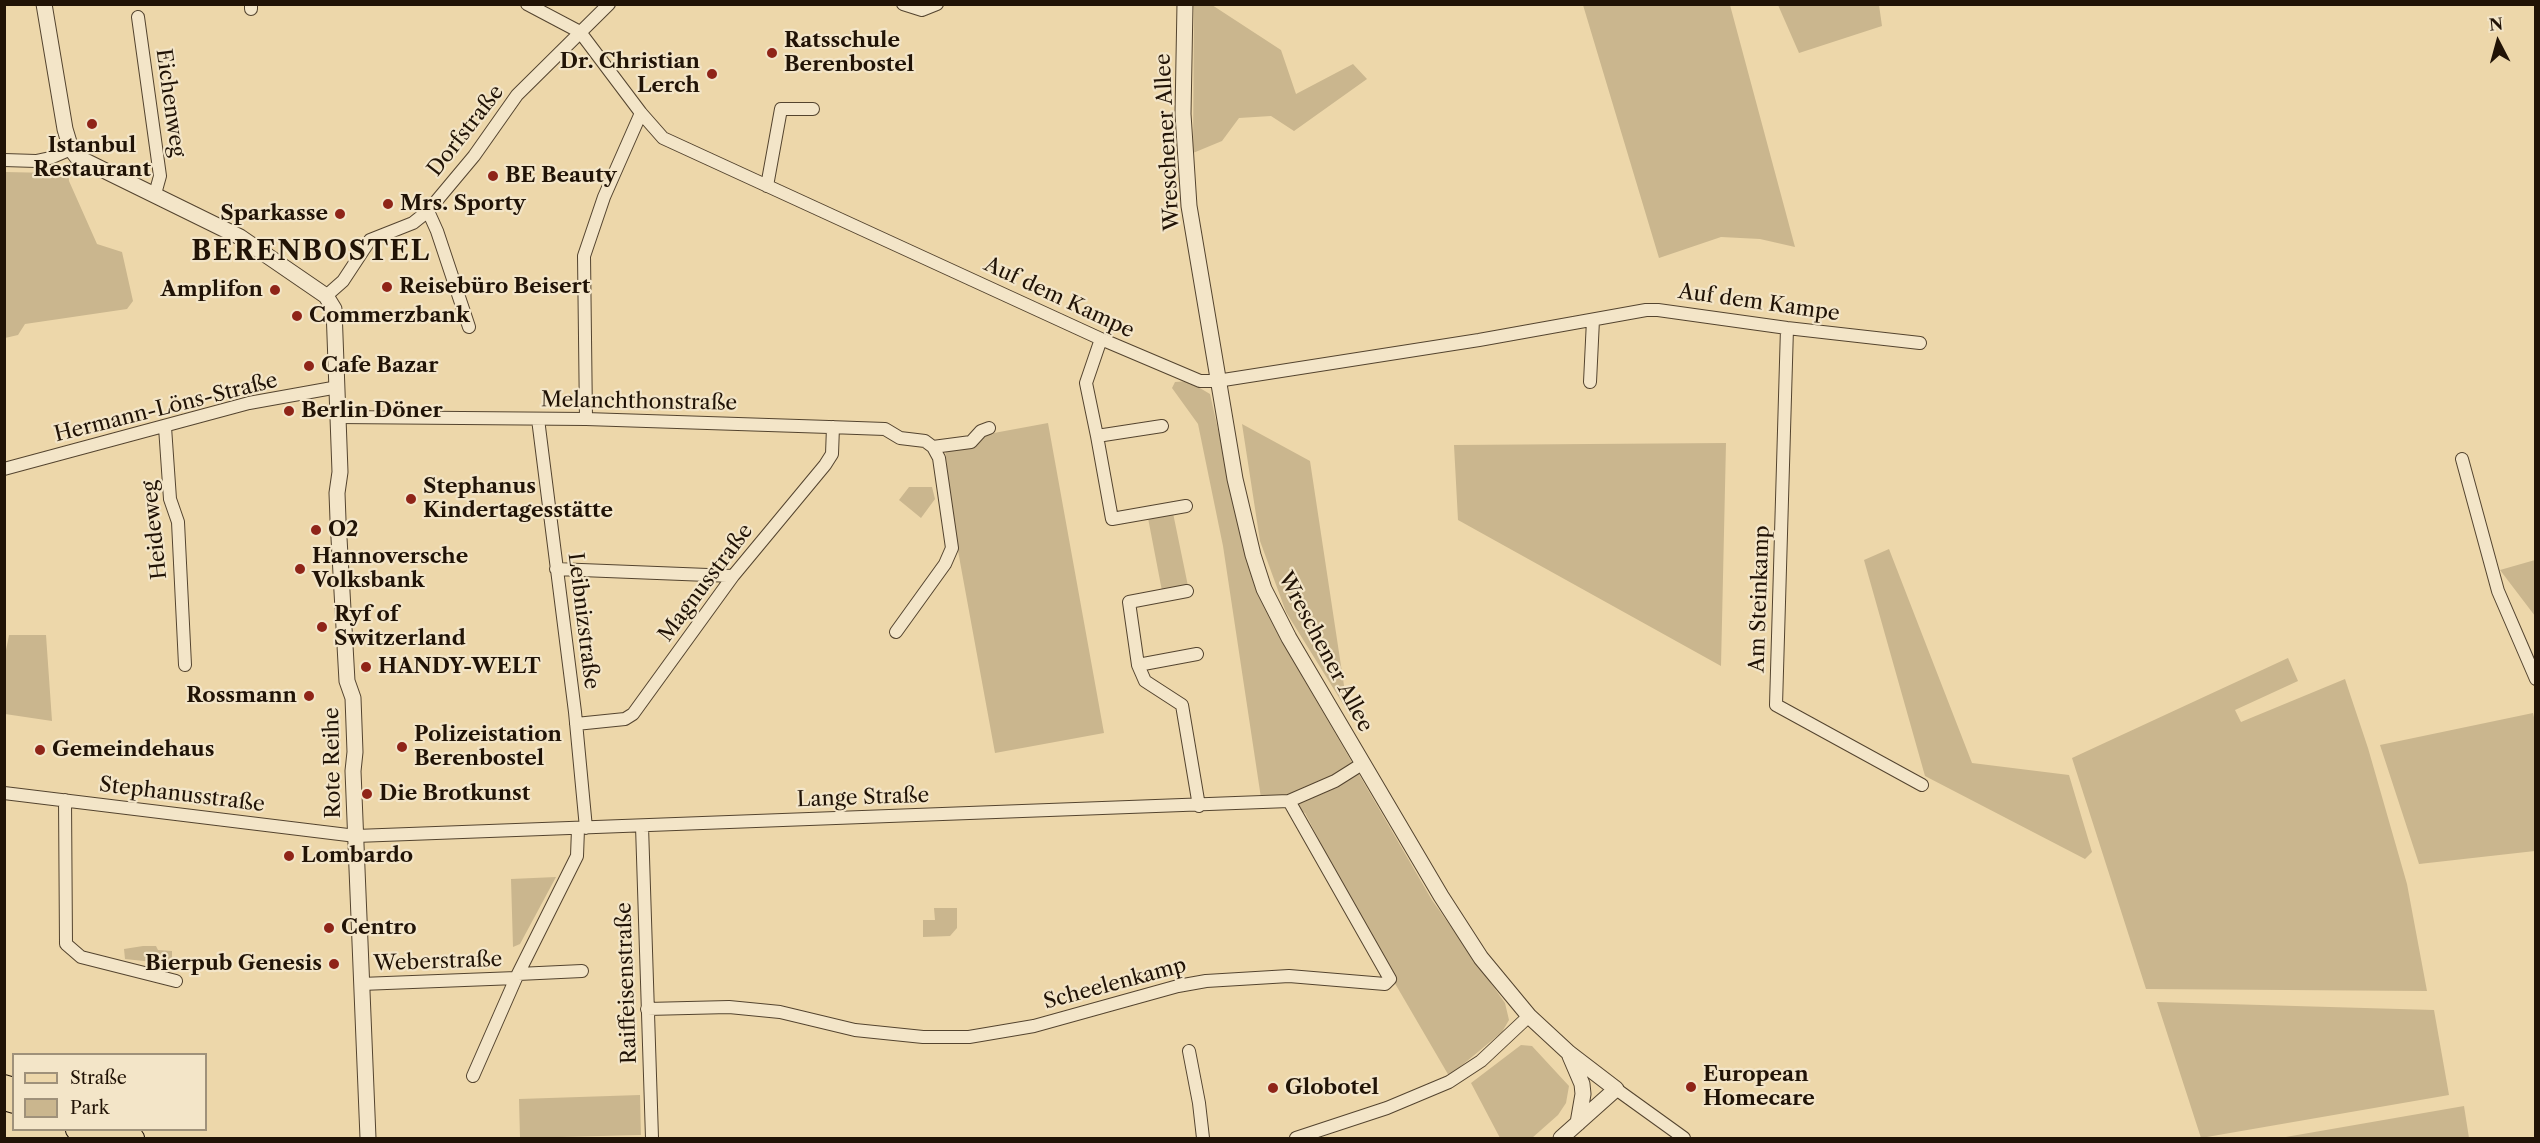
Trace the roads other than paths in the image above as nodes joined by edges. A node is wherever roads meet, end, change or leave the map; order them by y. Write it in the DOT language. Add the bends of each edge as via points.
graph roads {
  1 [pos="44,4"];
  2 [pos="527,4"];
  3 [pos="609,4"];
  4 [pos="903,4"];
  5 [pos="937,4"];
  6 [pos="1185,4"];
  7 [pos="138,17"];
  8 [pos="580,32"];
  9 [pos="813,109"];
  10 [pos="641,114"];
  11 [pos="71,149"];
  12 [pos="4,160"];
  13 [pos="768,186"];
  14 [pos="154,194"];
  15 [pos="428,211"];
  16 [pos="326,296"];
  17 [pos="1593,320"];
  18 [pos="469,327"];
  19 [pos="1787,328"];
  20 [pos="1101,339"];
  21 [pos="1920,344"];
  22 [pos="1217,381"];
  23 [pos="1590,382"];
  24 [pos="338,387"];
  25 [pos="339,417"];
  26 [pos="538,419"];
  27 [pos="586,419"];
  28 [pos="1162,426"];
  29 [pos="165,427"];
  30 [pos="833,427"];
  31 [pos="989,428"];
  32 [pos="1097,436"];
  33 [pos="933,447"];
  34 [pos="2462,459"];
  35 [pos="4,469"];
  36 [pos="1186,506"];
  37 [pos="556,570"];
  38 [pos="733,576"];
  39 [pos="1187,591"];
  40 [pos="896,632"];
  41 [pos="1197,654"];
  42 [pos="185,665"];
  43 [pos="1138,665"];
  44 [pos="2535,679"];
  45 [pos="576,724"];
  46 [pos="1362,764"];
  47 [pos="1922,785"];
  48 [pos="4,793"];
  49 [pos="65,800"];
  50 [pos="1289,801"];
  51 [pos="1199,806"];
  52 [pos="642,826"];
  53 [pos="582,829"];
  54 [pos="356,836"];
  55 [pos="582,971"];
  56 [pos="517,976"];
  57 [pos="176,981"];
  58 [pos="361,984"];
  59 [pos="646,1009"];
  60 [pos="1529,1016"];
  61 [pos="1189,1051"];
  62 [pos="1569,1053"];
  63 [pos="473,1076"];
  64 [pos="1617,1089"];
  65 [pos="1578,1123"];
  66 [pos="79,1131"];
  67 [pos="116,1131"];
  68 [pos="97,1138"];
  69 [pos="134,1138"];
  70 [pos="368,1138"];
  71 [pos="652,1138"];
  72 [pos="1203,1138"];
  73 [pos="1296,1138"];
  74 [pos="1561,1138"];
  75 [pos="1684,1138"];
  1 -- 11 [label="street"];
  2 -- 8 [label="street"];
  3 -- 8 [label="street, Dorfstraße"];
  4 -- 5 [label="street" via="922,10"];
  6 -- 22 [label="street, Wreschener Allee" via="1183,114 1189,206"];
  7 -- 14 [label="street, Eichenweg" via="160,176"];
  8 -- 10 [label="street, Auf dem Kampe"];
  8 -- 15 [label="street, Dorfstraße" via="517,95 474,156"];
  9 -- 13 [label="street" via="781,109"];
  10 -- 13 [label="street, Auf dem Kampe" via="663,138"];
  10 -- 27 [label="street" via="604,197 584,256"];
  11 -- 12 [label="street" via="36,161"];
  11 -- 14 [label="street" via="86,163"];
  13 -- 20 [label="street, Auf dem Kampe"];
  14 -- 16 [label="street" via="240,237"];
  15 -- 16 [label="street, Dorfstraße" via="405,227 369,240 343,281"];
  15 -- 18 [label="street"];
  16 -- 24 [label="street, Rote Reihe" via="335,317"];
  17 -- 19 [label="street, Auf dem Kampe" via="1658,310"];
  17 -- 22 [label="street, Auf dem Kampe"];
  17 -- 23 [label="street"];
  19 -- 21 [label="street, Auf dem Kampe"];
  19 -- 47 [label="street, Am Steinkamp" via="1776,705"];
  20 -- 22 [label="street, Auf dem Kampe" via="1200,381"];
  20 -- 32 [label="street" via="1086,383"];
  22 -- 46 [label="street, Wreschener Allee" via="1244,524 1264,589 1288,638"];
  24 -- 25 [label="street, Rote Reihe"];
  24 -- 29 [label="street, Hermann-Löns-Straße" via="249,403"];
  25 -- 26 [label="street, Melanchthonstraße"];
  25 -- 54 [label="street, Rote Reihe" via="338,520 347,681 353,698"];
  26 -- 27 [label="street, Melanchthonstraße"];
  26 -- 37 [label="street, Leibnizstraße"];
  27 -- 30 [label="street, Melanchthonstraße"];
  28 -- 32 [label="street"];
  29 -- 35 [label="street, Hermann-Löns-Straße"];
  29 -- 42 [label="street, Heideweg" via="170,498 178,522"];
  30 -- 33 [label="street, Melanchthonstraße" via="885,429"];
  30 -- 38 [label="street, Magnusstraße" via="832,454 825,465"];
  31 -- 33 [label="street, Melanchthonstraße" via="981,430 971,442"];
  32 -- 36 [label="street" via="1112,519"];
  33 -- 40 [label="street" via="939,458 952,548 945,564"];
  34 -- 44 [label="street" via="2498,591"];
  37 -- 38 [label="street"];
  37 -- 45 [label="street, Leibnizstraße"];
  38 -- 45 [label="street, Magnusstraße" via="633,714 625,719"];
  39 -- 43 [label="street" via="1128,602"];
  41 -- 43 [label="street"];
  43 -- 51 [label="street" via="1145,681 1182,705"];
  45 -- 53 [label="street, Leibnizstraße"];
  46 -- 50 [label="street, Lange Straße"];
  46 -- 60 [label="street, Wreschener Allee" via="1481,958"];
  48 -- 49 [label="street, Stephanusstraße"];
  49 -- 54 [label="street, Stephanusstraße"];
  49 -- 57 [label="street" via="66,944 81,957"];
  50 -- 51 [label="street, Lange Straße"];
  50 -- 59 [label="street, Scheelenkamp" via="1390,979 1385,984 1289,976 1206,981 1034,1026 969,1036 923,1037 855,1030 780,1012 729,1007"];
  51 -- 52 [label="street, Lange Straße"];
  52 -- 53 [label="street, Lange Straße"];
  52 -- 59 [label="street, Raiffeisenstraße"];
  53 -- 54 [label="street, Lange Straße"];
  53 -- 56 [label="street, Leibnizstraße" via="577,856"];
  54 -- 58 [label="street, Rote Reihe"];
  55 -- 56 [label="street"];
  56 -- 58 [label="street, Weberstraße"];
  56 -- 63 [label="street, Leibnizstraße"];
  58 -- 70 [label="street, Rote Reihe"];
  59 -- 71 [label="street, Raiffeisenstraße"];
  60 -- 62 [label="street, Wreschener Allee"];
  60 -- 73 [label="street" via="1480,1061 1449,1082 1388,1108"];
  61 -- 72 [label="street"];
  62 -- 64 [label="street, Wreschener Allee"];
  62 -- 65 [label="street" via="1582,1084"];
  64 -- 65 [label="street"];
  64 -- 75 [label="street"];
  65 -- 74 [label="street"];
  66 -- 68 [label="main road"];
  67 -- 69 [label="main road"];
}
